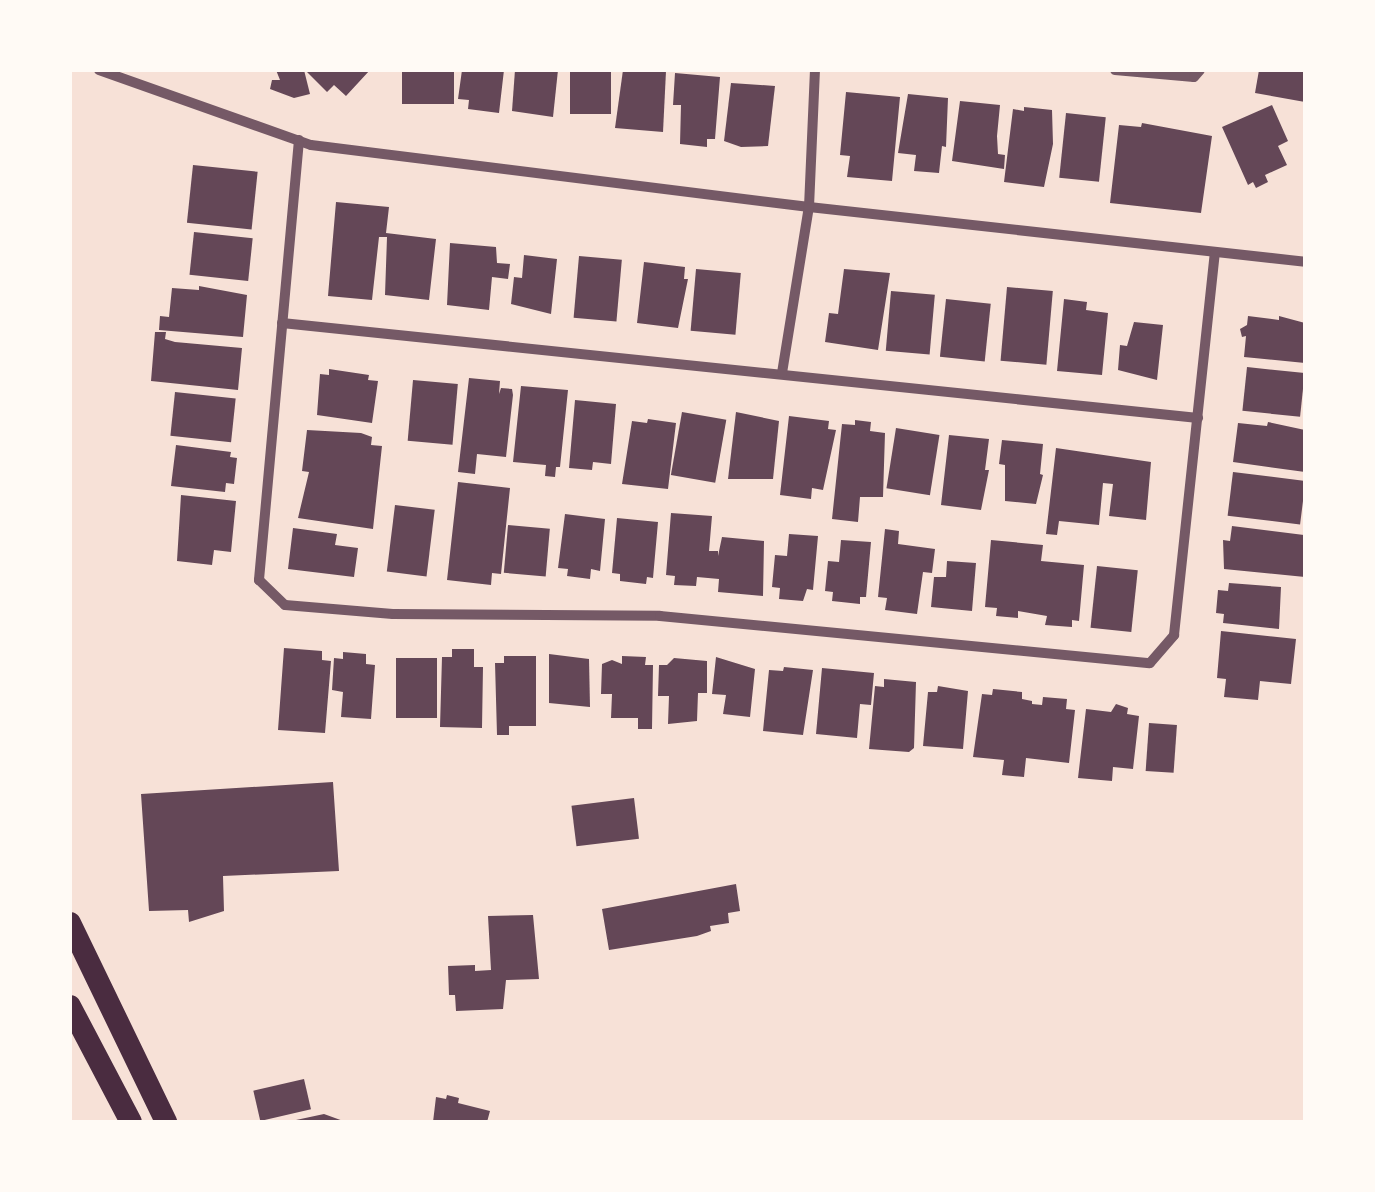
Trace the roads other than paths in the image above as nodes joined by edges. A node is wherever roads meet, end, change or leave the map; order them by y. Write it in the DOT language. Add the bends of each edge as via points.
graph roads {
  1 [pos="99,70"];
  2 [pos="816,70"];
  3 [pos="1116,70"];
  4 [pos="1200,70"];
  5 [pos="299,140"];
  6 [pos="808,208"];
  7 [pos="1215,254"];
  8 [pos="1305,262"];
  9 [pos="282,323"];
  10 [pos="782,374"];
  11 [pos="1198,418"];
  12 [pos="70,923"];
  13 [pos="70,1006"];
  14 [pos="131,1122"];
  15 [pos="166,1122"];
  1 -- 5 [label="street"];
  2 -- 6 [label="street"];
  3 -- 4 [label="street" via="1194,77"];
  5 -- 6 [label="street"];
  5 -- 9 [label="street"];
  6 -- 7 [label="street"];
  6 -- 10 [label="street"];
  7 -- 8 [label="street"];
  7 -- 11 [label="street"];
  9 -- 10 [label="street"];
  9 -- 11 [label="street" via="259,580 285,606 393,614 660,616 1150,664 1174,635"];
  10 -- 11 [label="street"];
  12 -- 15 [label="highway"];
  13 -- 14 [label="highway"];
}
